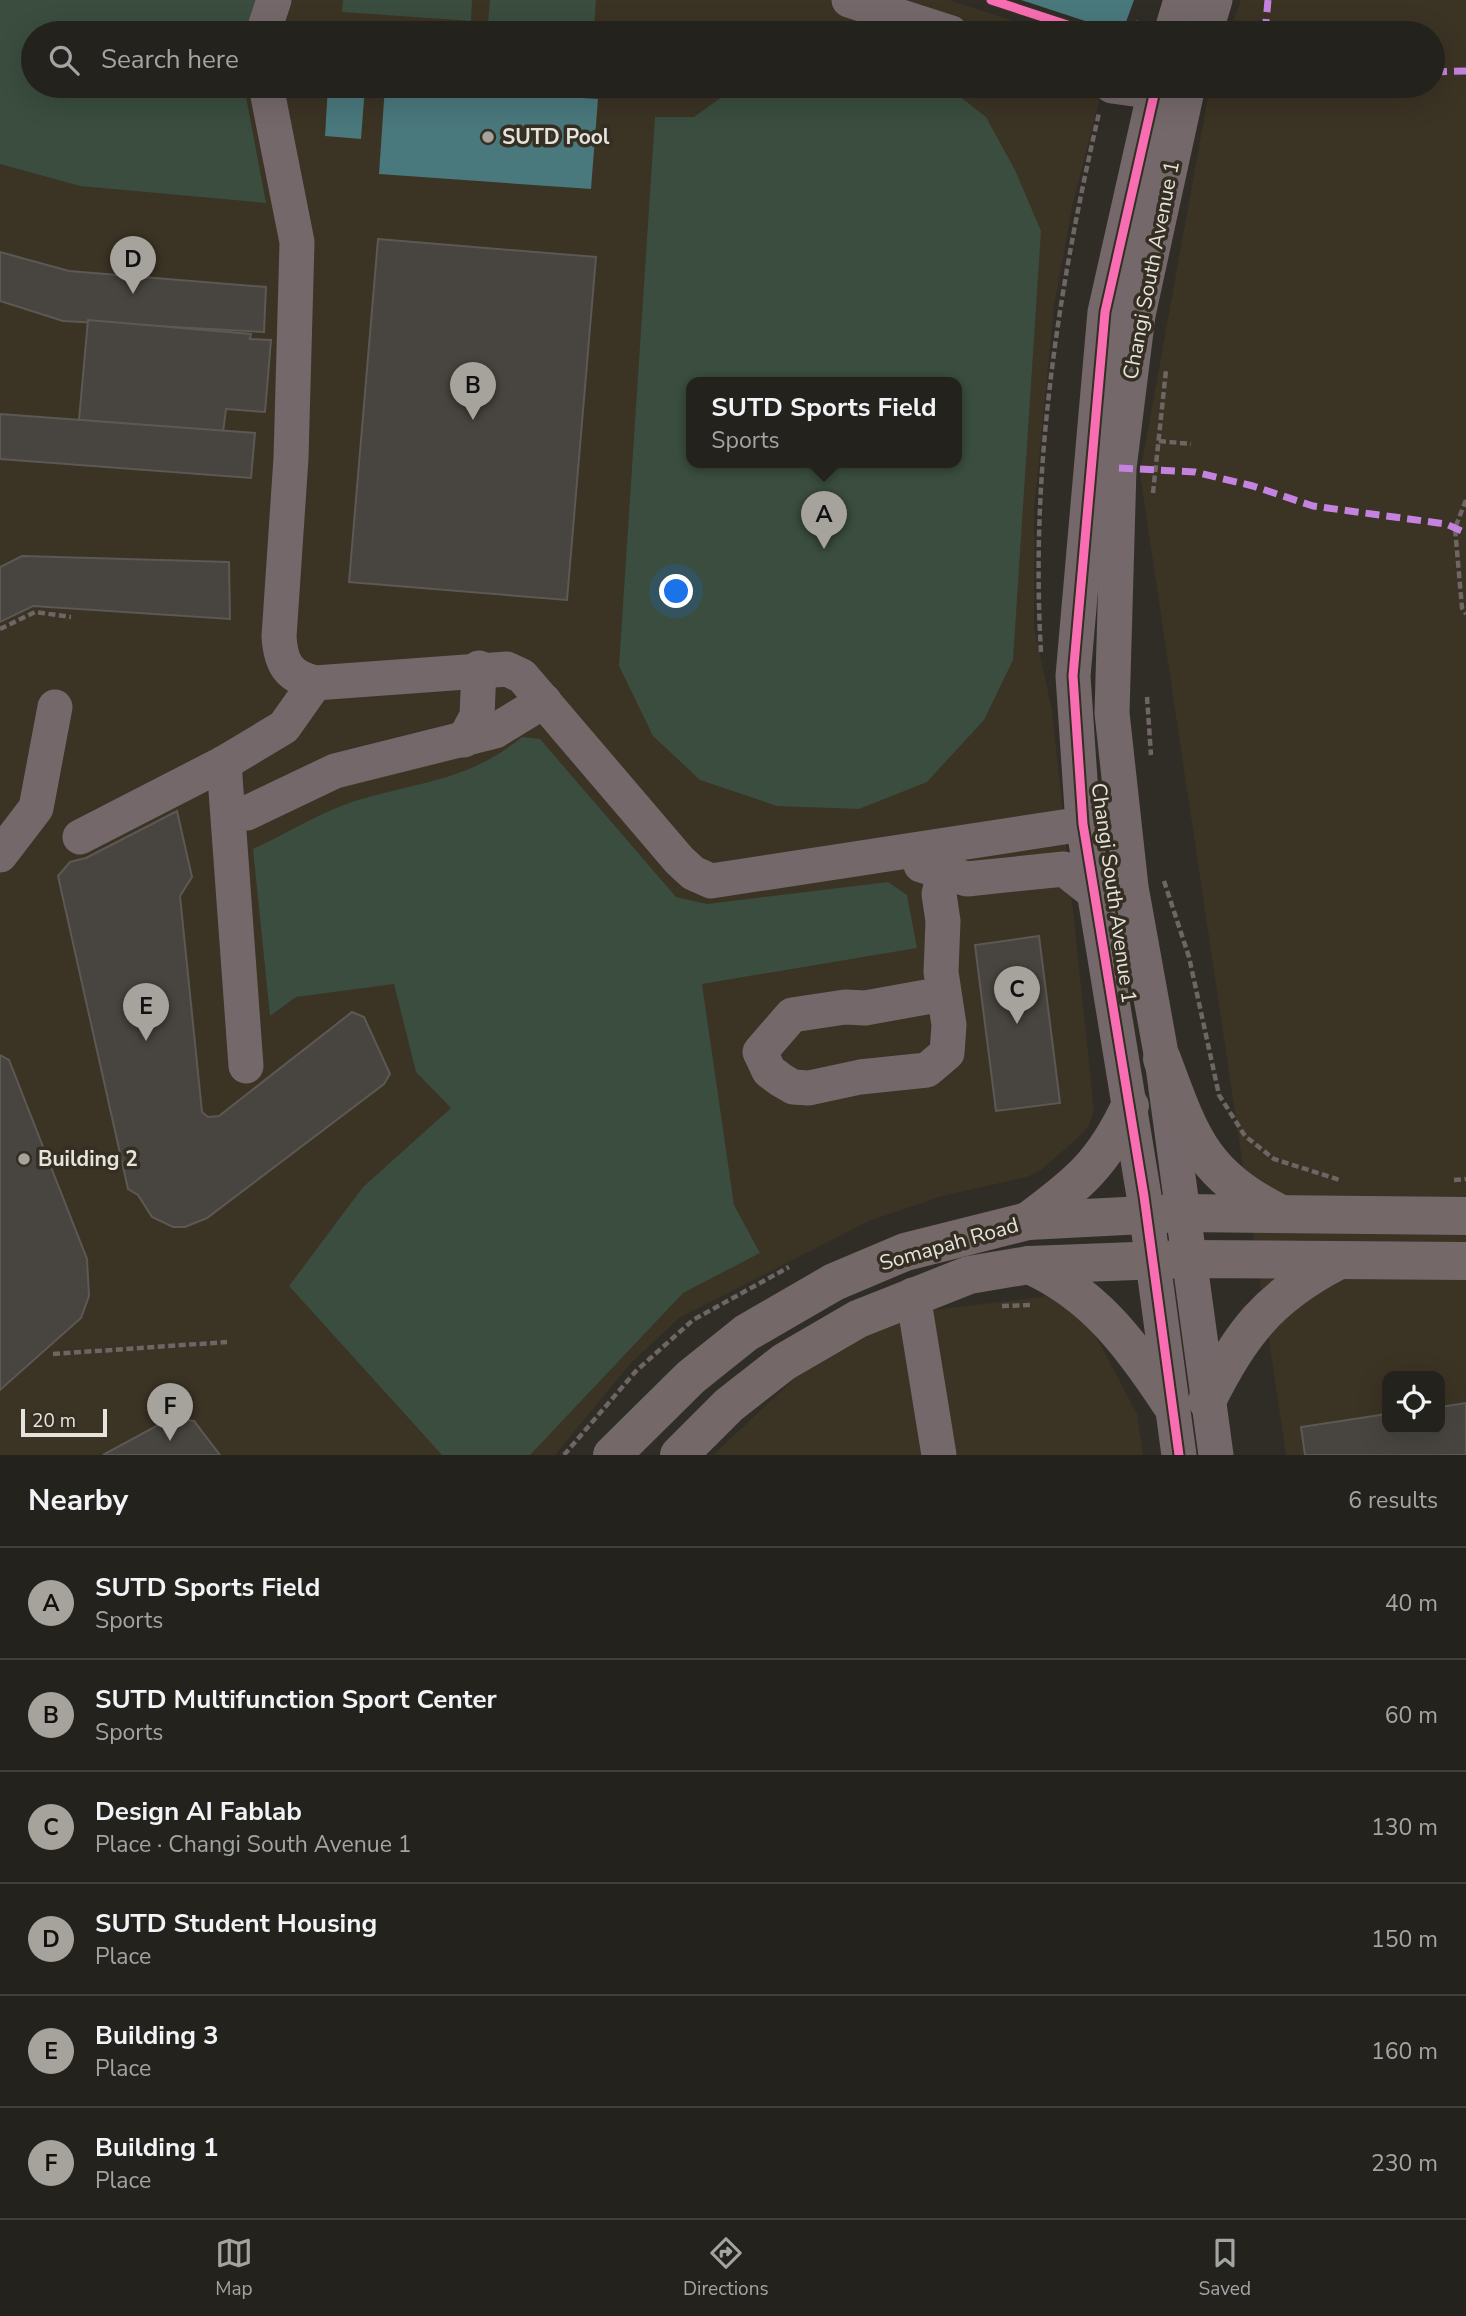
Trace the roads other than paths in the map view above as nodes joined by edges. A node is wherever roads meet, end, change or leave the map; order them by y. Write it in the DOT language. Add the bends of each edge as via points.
graph roads {
  1 [pos="274,0"];
  2 [pos="849,0"];
  3 [pos="1181,0"];
  4 [pos="1215,0"];
  5 [pos="267,21"];
  6 [pos="914,21"];
  7 [pos="1175,21"];
  8 [pos="1209,21"];
  9 [pos="268,98"];
  10 [pos="1164,98"];
  11 [pos="1166,98"];
  12 [pos="479,668"];
  13 [pos="316,683"];
  14 [pos="544,701"];
  15 [pos="55,707"];
  16 [pos="464,740"];
  17 [pos="224,762"];
  18 [pos="247,813"];
  19 [pos="1083,824"];
  20 [pos="80,837"];
  21 [pos="0,855"];
  22 [pos="882,855"];
  23 [pos="944,873"];
  24 [pos="1092,891"];
  25 [pos="943,994"];
  26 [pos="1161,1059"];
  27 [pos="246,1066"];
  28 [pos="1130,1106"];
  29 [pos="1164,1214"];
  30 [pos="1284,1215"];
  31 [pos="1466,1216"];
  32 [pos="1028,1221"];
  33 [pos="1170,1261"];
  34 [pos="1338,1261"];
  35 [pos="1466,1261"];
  36 [pos="1029,1265"];
  37 [pos="913,1295"];
  38 [pos="1207,1401"];
  39 [pos="1170,1403"];
  40 [pos="612,1455"];
  41 [pos="679,1455"];
  42 [pos="939,1455"];
  43 [pos="1178,1455"];
  44 [pos="1216,1455"];
  1 -- 5 [label="street"];
  2 -- 6 [label="street"];
  3 -- 7 [label="street"];
  4 -- 8 [label="street"];
  9 -- 13 [label="street" via="297,242 291,458 279,637 281,659 292,674"];
  10 -- 19 [label="street, Changi South Avenue 1" via="1105,312 1073,676"];
  11 -- 26 [label="street, Changi South Avenue 1" via="1116,509 1112,713 1131,887"];
  12 -- 13 [label="street"];
  12 -- 14 [label="street" via="507,668 522,676"];
  12 -- 16 [label="street" via="477,716"];
  13 -- 17 [label="street" via="284,727"];
  14 -- 16 [label="street" via="495,731"];
  14 -- 22 [label="street" via="693,873 711,881 725,880"];
  15 -- 21 [label="street" via="36,808"];
  16 -- 18 [label="street" via="335,771"];
  17 -- 20 [label="street"];
  17 -- 27 [label="street"];
  19 -- 22 [label="street"];
  19 -- 24 [label="street, Changi South Avenue 1"];
  22 -- 23 [label="street"];
  23 -- 24 [label="street" via="967,879 1064,869"];
  23 -- 25 [label="street" via="939,894"];
  24 -- 28 [label="street, Changi South Avenue 1"];
  25 -- 25 [label="street" via="949,1026 947,1054 927,1070 793,1087 769,1071 760,1052 792,1015"];
  26 -- 29 [label="street, Changi South Avenue 1"];
  26 -- 30 [label="main road" via="1203,1155 1246,1196"];
  28 -- 29 [label="street, Changi South Avenue 1"];
  28 -- 32 [label="main road" via="1093,1169"];
  29 -- 30 [label="main road, Somapah Road"];
  29 -- 32 [label="main road, Somapah Road"];
  29 -- 33 [label="street, Changi South Avenue 1"];
  30 -- 31 [label="main road, Somapah Road"];
  32 -- 40 [label="main road, Somapah Road" via="905,1252 834,1282 746,1333 691,1377"];
  33 -- 34 [label="main road, Somapah Road"];
  33 -- 36 [label="main road, Somapah Road"];
  33 -- 38 [label="street, Changi South Avenue 1"];
  33 -- 39 [label="street, Changi South Avenue 1"];
  34 -- 35 [label="main road, Somapah Road"];
  34 -- 38 [label="main road" via="1289,1289 1265,1310 1228,1359"];
  36 -- 37 [label="main road, Somapah Road" via="969,1275"];
  36 -- 39 [label="main road" via="1061,1279 1090,1302 1129,1345"];
  37 -- 41 [label="main road, Somapah Road" via="858,1319 784,1362 729,1405"];
  37 -- 42 [label="street"];
  38 -- 44 [label="street, Changi South Avenue 1"];
  39 -- 43 [label="street, Changi South Avenue 1"];
}
